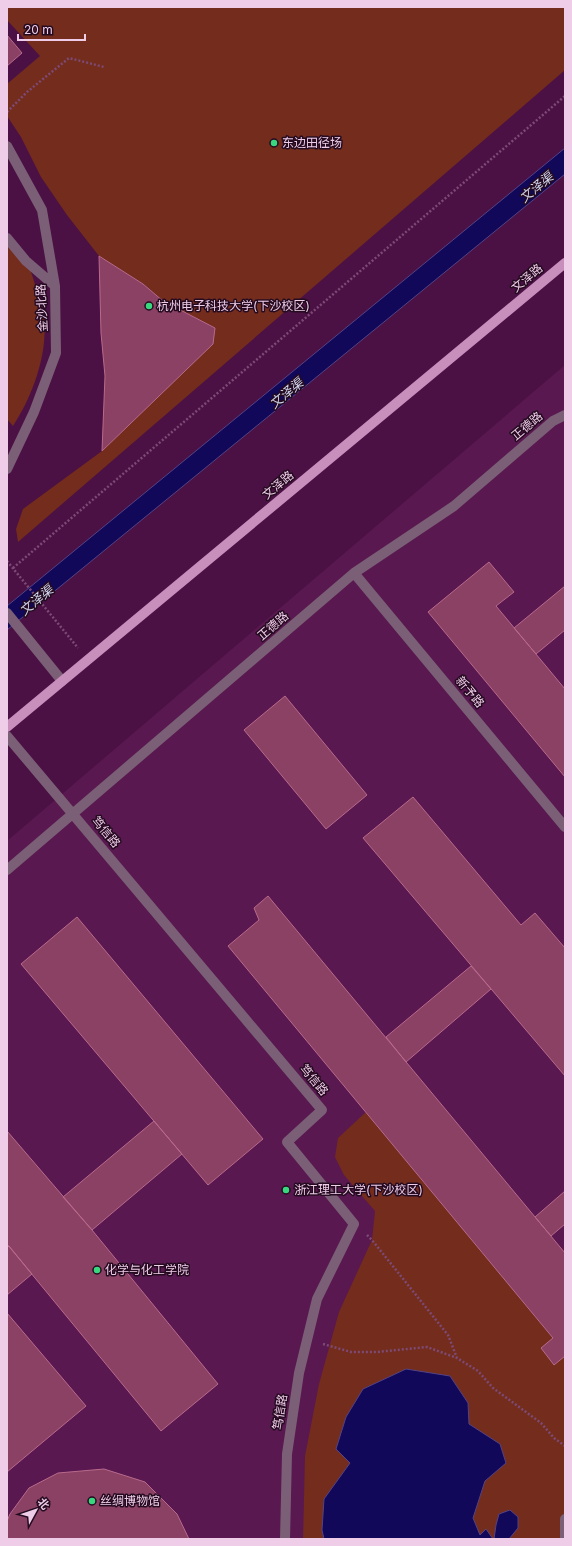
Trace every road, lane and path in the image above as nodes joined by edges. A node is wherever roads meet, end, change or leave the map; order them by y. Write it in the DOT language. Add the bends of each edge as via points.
graph roads {
  1 [pos="104,67"];
  2 [pos="565,96"];
  3 [pos="7,112"];
  4 [pos="7,146"];
  5 [pos="7,238"];
  6 [pos="565,263"];
  7 [pos="55,286"];
  8 [pos="565,415"];
  9 [pos="7,469"];
  10 [pos="7,561"];
  11 [pos="13,568"];
  12 [pos="354,573"];
  13 [pos="7,613"];
  14 [pos="88,660"];
  15 [pos="62,682"];
  16 [pos="7,727"];
  17 [pos="7,736"];
  18 [pos="74,814"];
  19 [pos="565,827"];
  20 [pos="7,870"];
  21 [pos="354,1224"];
  22 [pos="307,1339"];
  23 [pos="457,1358"];
  24 [pos="565,1446"];
  25 [pos="565,1519"];
  26 [pos="285,1539"];
  27 [pos="565,1539"];
  1 -- 3 [label="path" via="69,58"];
  2 -- 11 [label="path"];
  4 -- 7 [label="street, 金沙北路" via="42,210"];
  5 -- 7 [label="street" via="26,261"];
  6 -- 14 [label="main road, 文泽路"];
  7 -- 9 [label="street, 金沙北路" via="56,353 34,412"];
  8 -- 12 [label="street, 正德路" via="553,421 454,506"];
  10 -- 11 [label="path"];
  11 -- 14 [label="path"];
  12 -- 18 [label="street, 正德路"];
  12 -- 19 [label="street, 新予路"];
  13 -- 15 [label="street"];
  14 -- 15 [label="main road, 文泽路"];
  15 -- 16 [label="main road, 文泽路"];
  17 -- 18 [label="street, 笃信路"];
  18 -- 20 [label="street, 正德路"];
  18 -- 21 [label="street, 笃信路" via="322,1110 287,1142"];
  21 -- 22 [label="street, 笃信路" via="317,1299"];
  21 -- 23 [label="path" via="372,1240 448,1335"];
  22 -- 23 [label="path" via="351,1352 427,1347"];
  22 -- 26 [label="street, 笃信路" via="299,1373 287,1454"];
  23 -- 24 [label="path" via="478,1370 493,1388 541,1423"];
  25 -- 27 [label="street"];
}
